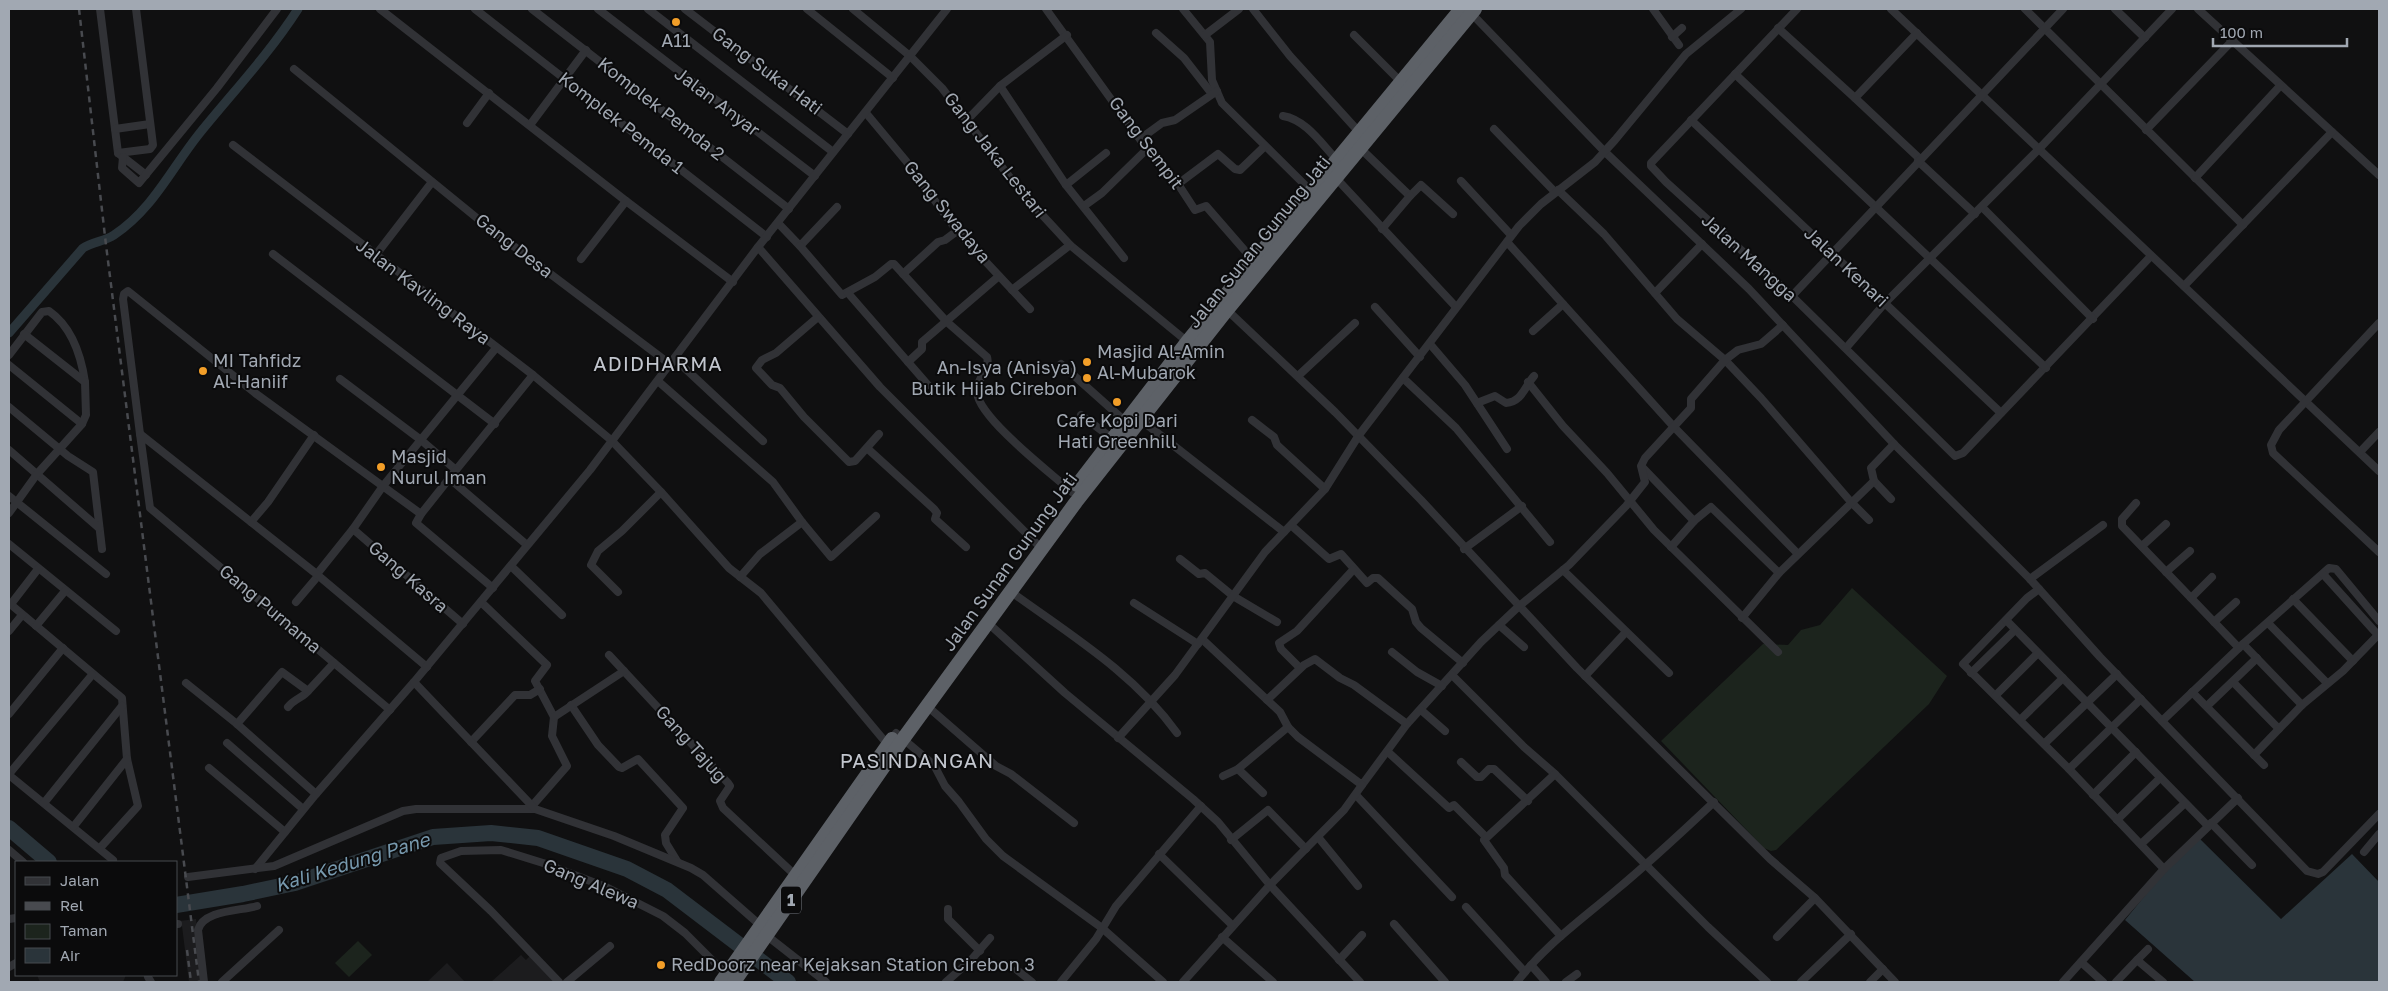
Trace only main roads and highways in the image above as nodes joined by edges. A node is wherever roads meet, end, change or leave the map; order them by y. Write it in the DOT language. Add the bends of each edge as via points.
graph roads {
  1 [pos="1468,10"];
  2 [pos="1366,129"];
  3 [pos="1338,168"];
  4 [pos="1287,228"];
  5 [pos="1223,306"];
  6 [pos="1192,346"];
  7 [pos="1090,477"];
  8 [pos="1039,546"];
  9 [pos="896,739"];
  10 [pos="813,858"];
  11 [pos="761,932"];
  12 [pos="734,977"];
  1 -- 2 [label="highway, Jalan Sunan Gunung Jati / 1"];
  1 -- 2 [label="highway, 1" via="1401,82"];
  2 -- 3 [label="highway, 1"];
  2 -- 3 [label="highway, Jalan Sunan Gunung Jati / 1" via="1360,148"];
  3 -- 4 [label="highway, 1" via="1317,187"];
  4 -- 5 [label="highway, Jalan Sunan Gunung Jati / 1"];
  4 -- 5 [label="highway, 1" via="1253,260"];
  5 -- 6 [label="highway, 1"];
  6 -- 7 [label="highway, Jalan Sunan Gunung Jati / 1" via="1141,420"];
  6 -- 7 [label="highway, 1" via="1126,422"];
  7 -- 8 [label="highway, 1"];
  8 -- 9 [label="highway, 1"];
  8 -- 9 [label="highway, Jalan Sunan Gunung Jati / 1" via="927,706"];
  9 -- 10 [label="highway, 1"];
  10 -- 11 [label="highway, 1"];
  10 -- 11 [label="highway, 1" via="795,875"];
  11 -- 12 [label="highway, 1"];
}
